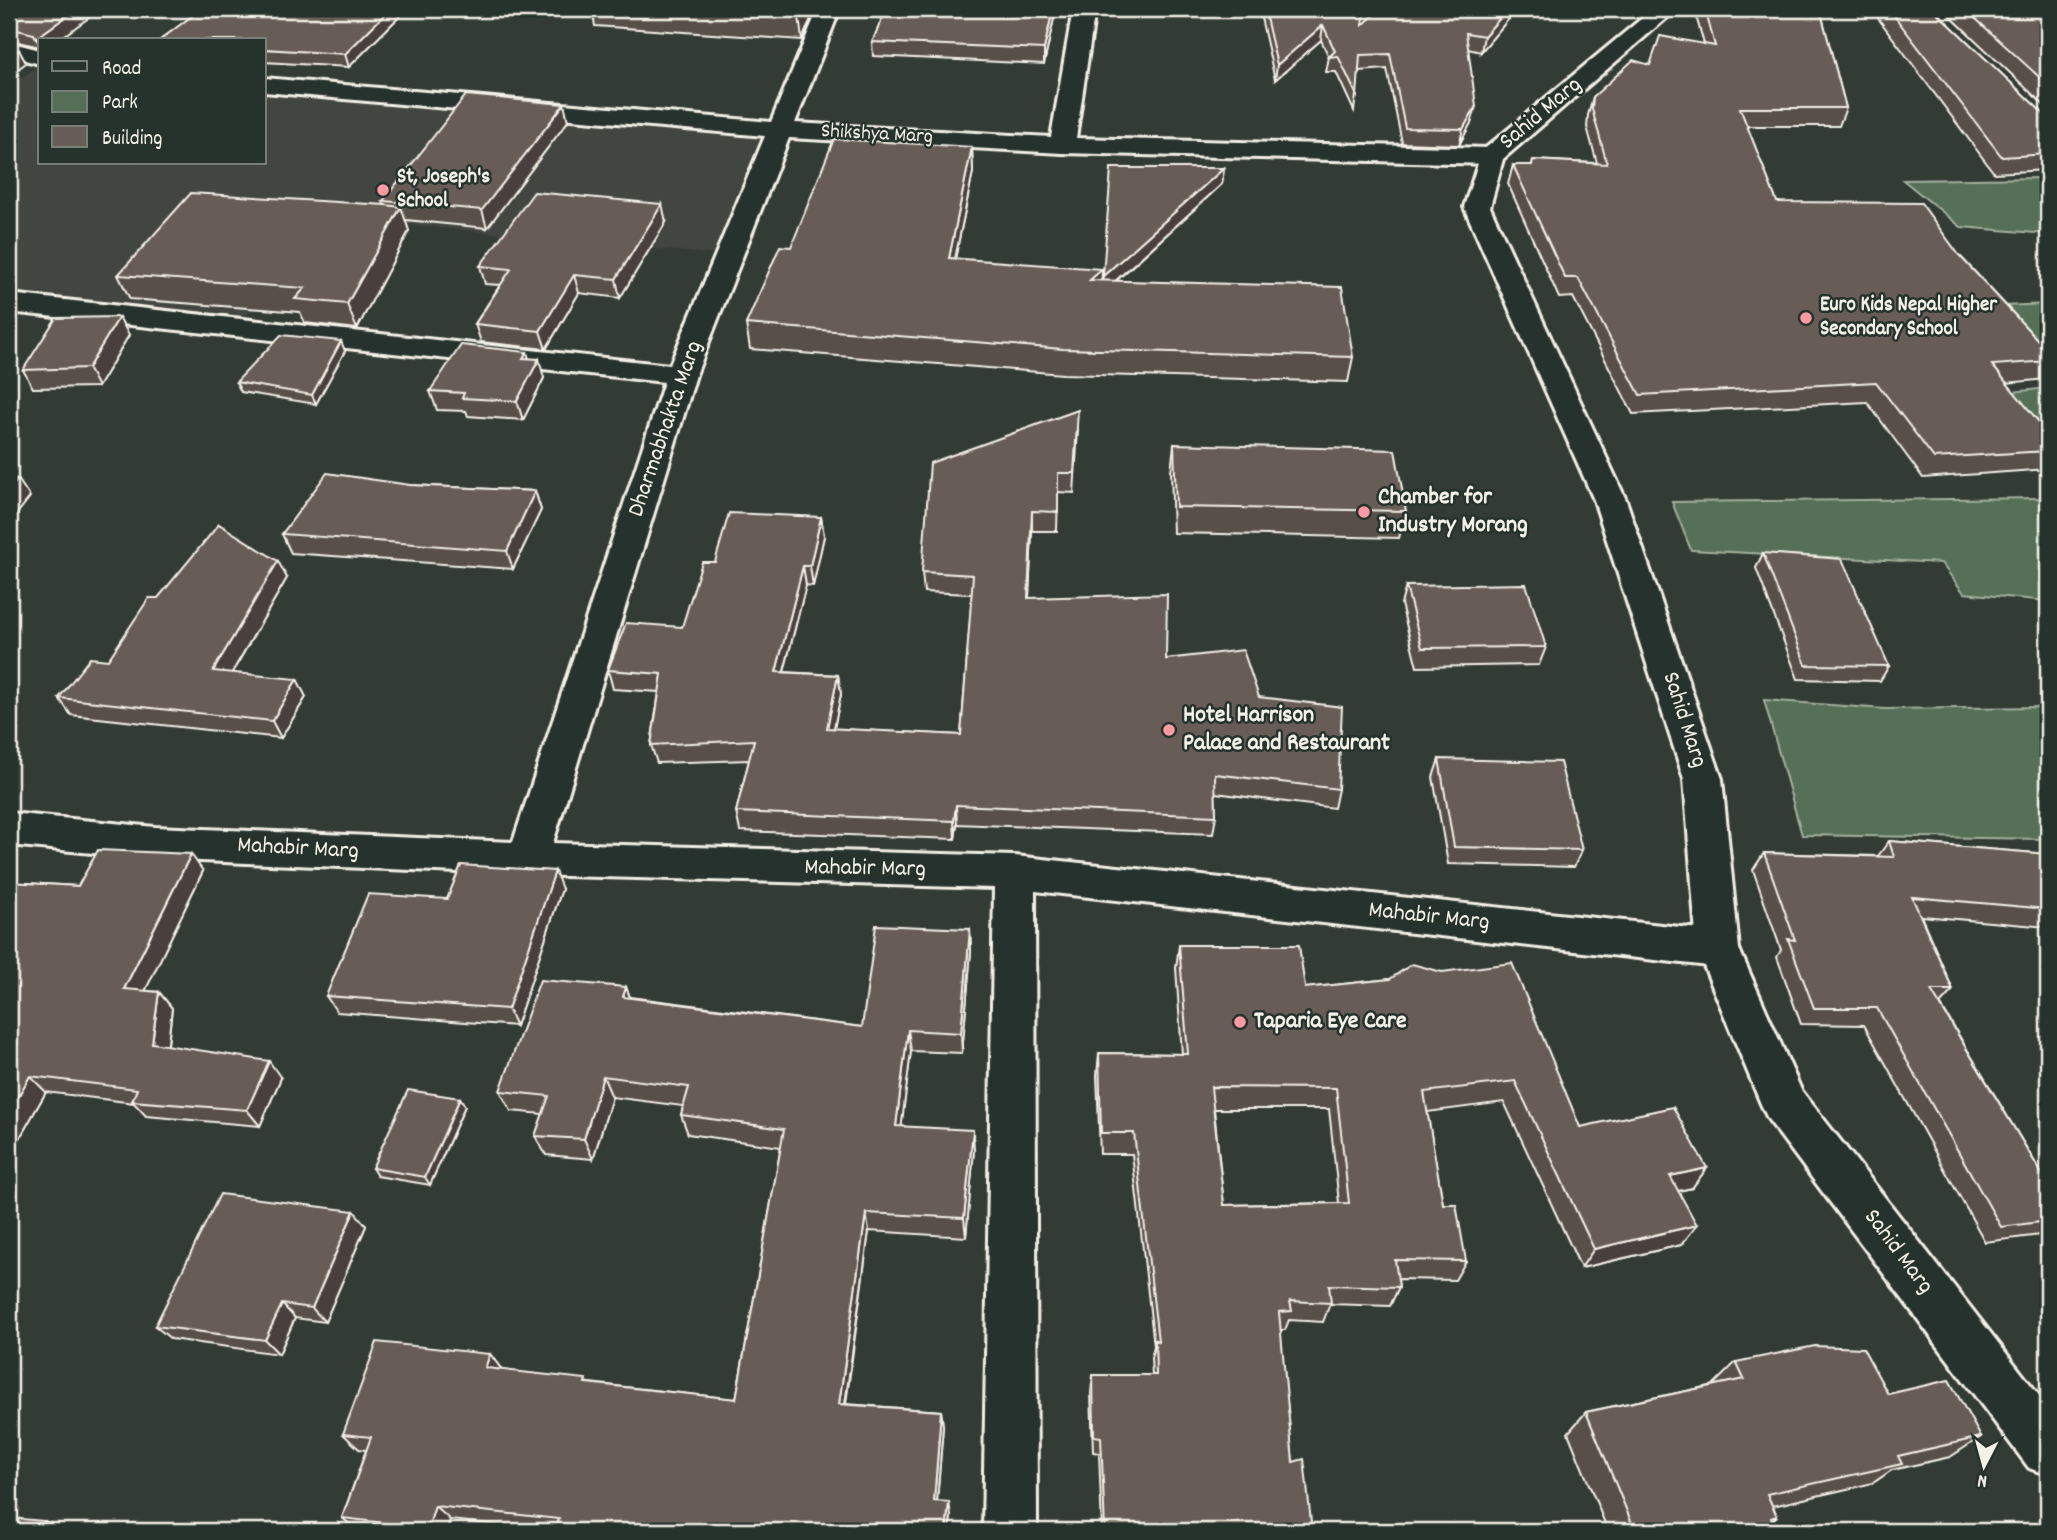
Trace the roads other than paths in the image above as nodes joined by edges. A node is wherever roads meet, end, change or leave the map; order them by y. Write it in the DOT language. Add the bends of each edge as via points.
graph roads {
  1 [pos="829,9"];
  2 [pos="1084,9"];
  3 [pos="1666,9"];
  4 [pos="9,49"];
  5 [pos="38,56"];
  6 [pos="266,85"];
  7 [pos="781,130"];
  8 [pos="1062,145"];
  9 [pos="1491,156"];
  10 [pos="9,303"];
  11 [pos="681,374"];
  12 [pos="9,829"];
  13 [pos="528,859"];
  14 [pos="1015,872"];
  15 [pos="1718,949"];
  16 [pos="2048,1449"];
  17 [pos="1010,1531"];
  1 -- 7 [label="street, Dharmabhakta Marg"];
  2 -- 8 [label="street"];
  3 -- 9 [label="street, Sahid Marg"];
  4 -- 5 [label="street"];
  6 -- 7 [label="street, Shikshya Marg"];
  7 -- 8 [label="street, Shikshya Marg"];
  7 -- 11 [label="street, Dharmabhakta Marg"];
  8 -- 9 [label="street, Shikshya Marg"];
  9 -- 15 [label="street, Sahid Marg" via="1477,206 1610,500 1703,779"];
  10 -- 11 [label="street"];
  11 -- 13 [label="street, Dharmabhakta Marg"];
  12 -- 13 [label="street, Mahabir Marg" via="155,843"];
  13 -- 14 [label="street, Mahabir Marg"];
  14 -- 15 [label="street, Mahabir Marg"];
  14 -- 17 [label="street"];
  15 -- 16 [label="street, Sahid Marg" via="1784,1104"];
}
